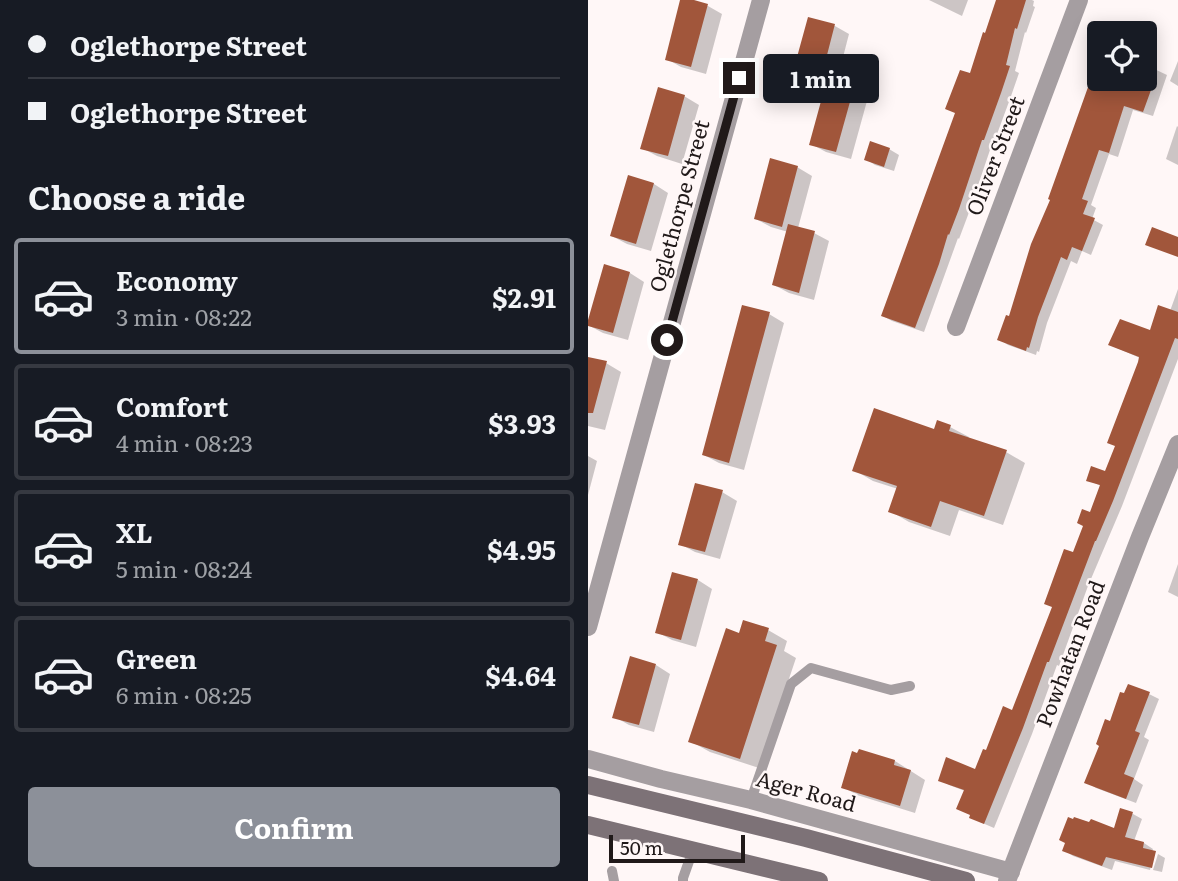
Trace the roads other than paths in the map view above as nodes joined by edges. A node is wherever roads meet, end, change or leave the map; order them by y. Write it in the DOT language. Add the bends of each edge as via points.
graph roads {
  1 [pos="761,0"];
  2 [pos="1079,0"];
  3 [pos="956,327"];
  4 [pos="1178,444"];
  5 [pos="588,627"];
  6 [pos="910,686"];
  7 [pos="588,759"];
  8 [pos="588,785"];
  9 [pos="751,800"];
  10 [pos="588,825"];
  11 [pos="693,850"];
  12 [pos="1009,876"];
  13 [pos="683,881"];
  14 [pos="819,881"];
  15 [pos="966,881"];
  1 -- 5 [label="street, Oglethorpe Street"];
  2 -- 3 [label="street, Oliver Street"];
  4 -- 12 [label="street, Powhatan Road"];
  6 -- 9 [label="lane" via="891,690 811,668 792,684"];
  7 -- 9 [label="street, Ager Road"];
  8 -- 15 [label="main road, Ager Road"];
  9 -- 12 [label="street, Ager Road"];
  10 -- 11 [label="main road"];
  11 -- 13 [label="lane"];
  11 -- 14 [label="main road"];
}
